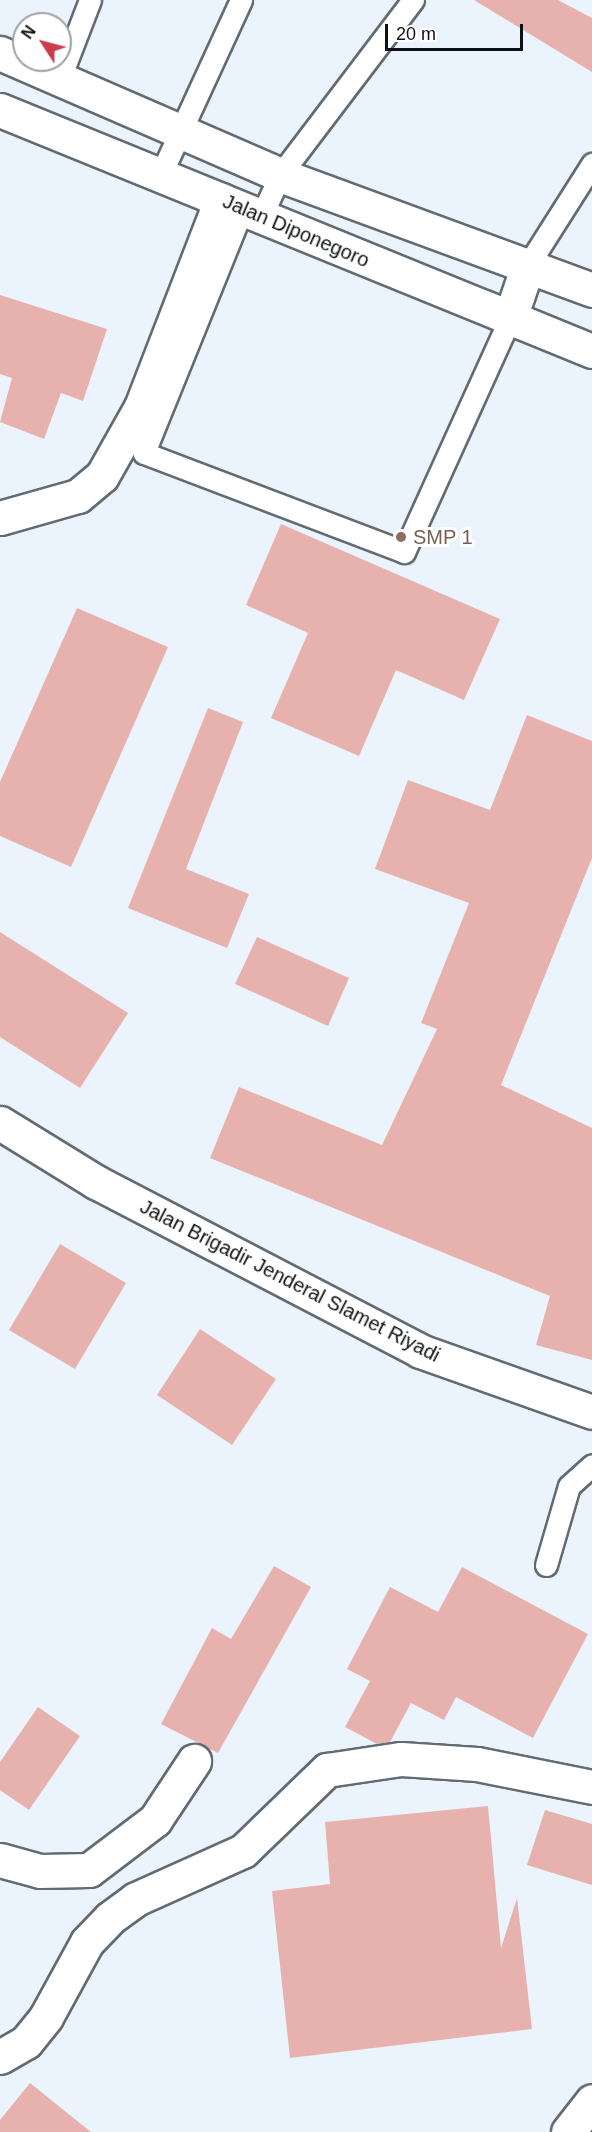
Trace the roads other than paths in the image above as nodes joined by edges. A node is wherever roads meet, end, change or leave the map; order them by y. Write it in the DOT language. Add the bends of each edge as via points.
graph roads {
  1 [pos="90,0"];
  2 [pos="241,0"];
  3 [pos="413,0"];
  4 [pos="0,53"];
  5 [pos="60,78"];
  6 [pos="0,110"];
  7 [pos="180,133"];
  8 [pos="592,164"];
  9 [pos="280,175"];
  10 [pos="160,176"];
  11 [pos="241,209"];
  12 [pos="528,265"];
  13 [pos="592,290"];
  14 [pos="510,318"];
  15 [pos="592,351"];
  16 [pos="0,518"];
  17 [pos="0,1123"];
  18 [pos="592,1412"];
  19 [pos="592,1466"];
  20 [pos="546,1564"];
  21 [pos="194,1761"];
  22 [pos="592,1787"];
  23 [pos="0,1860"];
  24 [pos="0,2057"];
  25 [pos="592,2101"];
  26 [pos="568,2132"];
  1 -- 5 [label="lane"];
  2 -- 7 [label="lane"];
  3 -- 9 [label="lane"];
  4 -- 5 [label="main road"];
  5 -- 7 [label="main road"];
  6 -- 10 [label="main road, Jalan Diponegoro"];
  7 -- 9 [label="main road"];
  7 -- 10 [label="lane"];
  8 -- 12 [label="lane"];
  9 -- 11 [label="lane"];
  9 -- 12 [label="main road"];
  10 -- 11 [label="main road, Jalan Diponegoro"];
  11 -- 14 [label="main road, Jalan Diponegoro"];
  11 -- 14 [label="lane" via="144,453 404,552"];
  11 -- 16 [label="main road" via="102,476 78,496"];
  12 -- 13 [label="main road"];
  12 -- 14 [label="main road"];
  14 -- 15 [label="main road, Jalan Diponegoro"];
  17 -- 18 [label="main road, Jalan Brigadir Jenderal Slamet Riyadi" via="96,1182 420,1351"];
  19 -- 20 [label="lane" via="569,1486"];
  21 -- 23 [label="main road" via="155,1820 89,1870 40,1871"];
  22 -- 24 [label="main road" via="477,1764 433,1761 359,1762 327,1770 243,1851 136,1899 110,1918 87,1942 46,2017 26,2042"];
  25 -- 26 [label="main road"];
}
